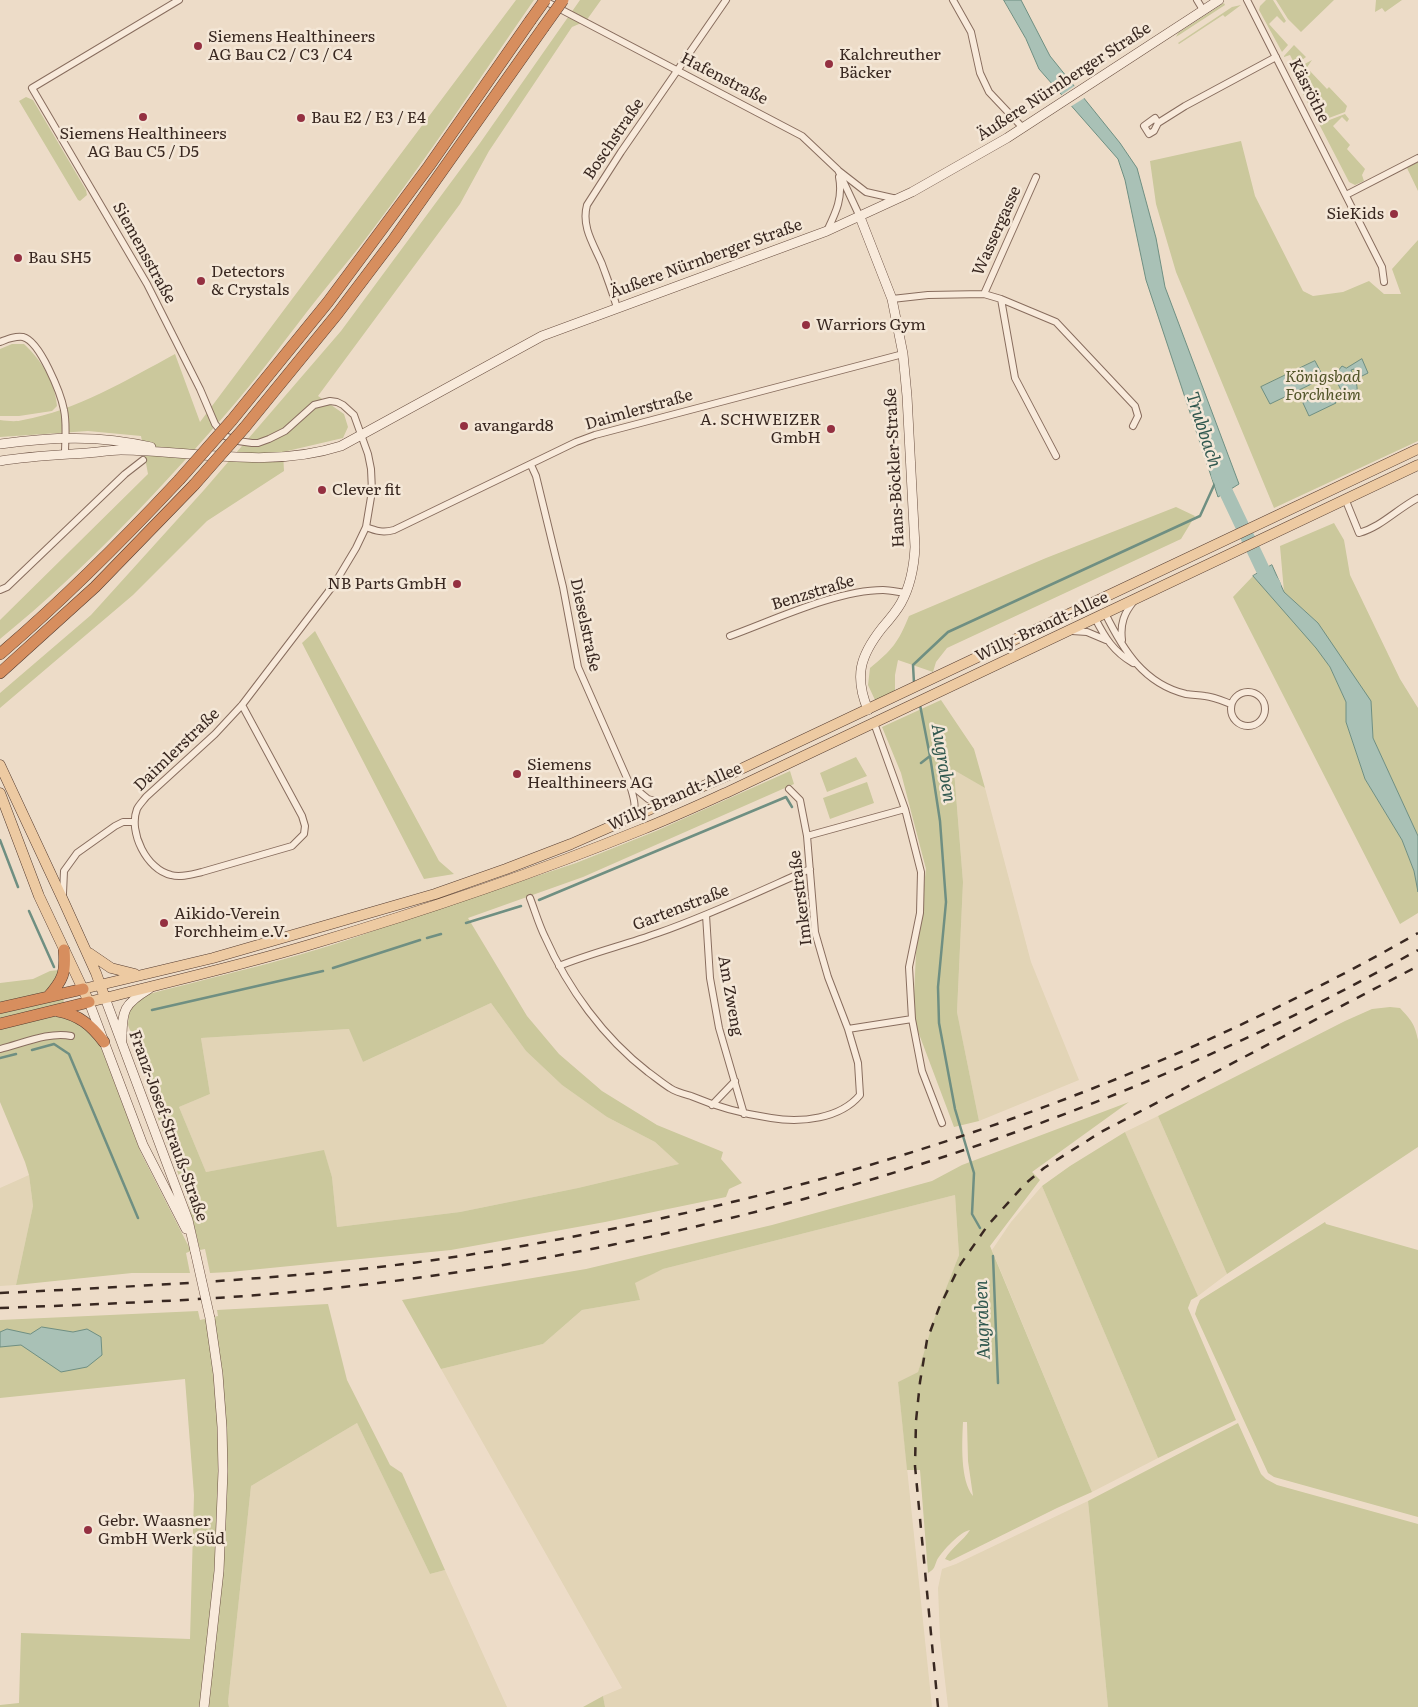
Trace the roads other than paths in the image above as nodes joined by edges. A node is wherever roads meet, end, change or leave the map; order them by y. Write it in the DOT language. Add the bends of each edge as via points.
graph roads {
  1 [pos="179,0"];
  2 [pos="544,0"];
  3 [pos="563,0"];
  4 [pos="726,0"];
  5 [pos="953,0"];
  6 [pos="1197,0"];
  7 [pos="1219,0"];
  8 [pos="1250,1"];
  9 [pos="1203,10"];
  10 [pos="1276,57"];
  11 [pos="677,70"];
  12 [pos="1158,123"];
  13 [pos="1023,128"];
  14 [pos="1418,158"];
  15 [pos="838,170"];
  16 [pos="1036,177"];
  17 [pos="1346,195"];
  18 [pos="898,199"];
  19 [pos="860,217"];
  20 [pos="827,231"];
  21 [pos="1384,282"];
  22 [pos="984,294"];
  23 [pos="892,299"];
  24 [pos="1001,299"];
  25 [pos="617,308"];
  26 [pos="0,342"];
  27 [pos="903,354"];
  28 [pos="1133,426"];
  29 [pos="362,436"];
  30 [pos="65,437"];
  31 [pos="0,444"];
  32 [pos="1418,450"];
  33 [pos="173,452"];
  34 [pos="65,454"];
  35 [pos="1056,456"];
  36 [pos="143,460"];
  37 [pos="0,461"];
  38 [pos="1418,465"];
  39 [pos="531,466"];
  40 [pos="1339,487"];
  41 [pos="1418,498"];
  42 [pos="1346,500"];
  43 [pos="366,527"];
  44 [pos="0,590"];
  45 [pos="906,593"];
  46 [pos="1137,599"];
  47 [pos="1100,600"];
  48 [pos="1089,606"];
  49 [pos="1106,613"];
  50 [pos="1095,618"];
  51 [pos="1066,632"];
  52 [pos="730,636"];
  53 [pos="1107,640"];
  54 [pos="1122,644"];
  55 [pos="0,654"];
  56 [pos="1136,665"];
  57 [pos="0,673"];
  58 [pos="1231,704"];
  59 [pos="242,705"];
  60 [pos="868,710"];
  61 [pos="874,723"];
  62 [pos="0,765"];
  63 [pos="630,784"];
  64 [pos="789,789"];
  65 [pos="0,793"];
  66 [pos="666,803"];
  67 [pos="905,809"];
  68 [pos="630,819"];
  69 [pos="134,822"];
  70 [pos="13,827"];
  71 [pos="807,836"];
  72 [pos="34,838"];
  73 [pos="810,869"];
  74 [pos="530,898"];
  75 [pos="63,900"];
  76 [pos="706,915"];
  77 [pos="64,950"];
  78 [pos="87,951"];
  79 [pos="559,966"];
  80 [pos="142,975"];
  81 [pos="101,984"];
  82 [pos="150,988"];
  83 [pos="83,989"];
  84 [pos="48,997"];
  85 [pos="105,998"];
  86 [pos="89,1002"];
  87 [pos="0,1008"];
  88 [pos="54,1011"];
  89 [pos="912,1020"];
  90 [pos="0,1024"];
  91 [pos="848,1029"];
  92 [pos="71,1036"];
  93 [pos="104,1042"];
  94 [pos="122,1044"];
  95 [pos="0,1049"];
  96 [pos="735,1081"];
  97 [pos="712,1105"];
  98 [pos="744,1114"];
  99 [pos="942,1123"];
  100 [pos="194,1247"];
  101 [pos="204,1707"];
  1 -- 29 [label="street, Siemensstraße" via="32,88 145,279 215,424 225,436 258,443 285,431 314,405 330,401 343,404 350,410"];
  2 -- 11 [label="street, Hafenstraße"];
  2 -- 55 [label="highway, bridge" via="429,166 328,302 232,420 120,542"];
  3 -- 57 [label="highway, bridge" via="394,239 245,428 95,588"];
  4 -- 11 [label="street, Boschstraße"];
  5 -- 13 [label="street" via="971,32 980,73 989,92"];
  6 -- 9 [label="street"];
  7 -- 9 [label="main road, Äußere Nürnberger Straße"];
  8 -- 10 [label="street, Käsröthe"];
  9 -- 13 [label="main road, Äußere Nürnberger Straße"];
  10 -- 12 [label="street"];
  10 -- 17 [label="street, Käsröthe"];
  11 -- 15 [label="street, Hafenstraße" via="802,136"];
  11 -- 25 [label="street, Boschstraße" via="596,190 585,212 588,234"];
  13 -- 18 [label="main road, Äußere Nürnberger Straße"];
  14 -- 17 [label="street"];
  15 -- 18 [label="street" via="866,192"];
  15 -- 19 [label="street, Hafenstraße"];
  15 -- 20 [label="street" via="840,200"];
  16 -- 22 [label="street, Wassergasse"];
  17 -- 21 [label="street, Käsröthe" via="1382,266"];
  18 -- 19 [label="main road, Äußere Nürnberger Straße"];
  19 -- 20 [label="main road, Äußere Nürnberger Straße"];
  19 -- 23 [label="main road, Hans-Böckler-Straße"];
  20 -- 25 [label="main road, Äußere Nürnberger Straße"];
  22 -- 23 [label="street, Wassergasse"];
  22 -- 24 [label="street"];
  23 -- 27 [label="main road, Hans-Böckler-Straße"];
  24 -- 28 [label="street" via="1056,322 1135,406 1138,416"];
  24 -- 35 [label="street" via="1015,378"];
  25 -- 29 [label="main road, Äußere Nürnberger Straße" via="520,346"];
  26 -- 30 [label="street" via="13,337 24,338 36,348 50,370 65,412"];
  27 -- 39 [label="street, Daimlerstraße" via="601,433 576,442"];
  27 -- 45 [label="main road, Hans-Böckler-Straße" via="915,547 914,571"];
  29 -- 33 [label="main road, Äußere Nürnberger Straße" via="325,451 276,458 232,458"];
  29 -- 43 [label="street, Daimlerstraße" via="371,469 372,491"];
  30 -- 31 [label="main road, Äußere Nürnberger Straße"];
  30 -- 33 [label="main road, Äußere Nürnberger Straße" via="131,442"];
  30 -- 34 [label="street"];
  32 -- 40 [label="main road, Willy-Brandt-Allee"];
  33 -- 34 [label="main road, Äußere Nürnberger Straße" via="120,450"];
  34 -- 37 [label="main road, Äußere Nürnberger Straße"];
  36 -- 44 [label="street"];
  38 -- 42 [label="main road, Willy-Brandt-Allee"];
  39 -- 43 [label="street, Daimlerstraße" via="394,530 378,532"];
  39 -- 63 [label="street, Dieselstraße" via="562,579 578,667"];
  40 -- 42 [label="main road"];
  40 -- 47 [label="main road, Willy-Brandt-Allee"];
  41 -- 42 [label="street" via="1373,529 1359,533"];
  42 -- 46 [label="main road, Willy-Brandt-Allee"];
  43 -- 59 [label="street, Daimlerstraße" via="335,583"];
  45 -- 52 [label="street, Benzstraße" via="884,590 860,592 821,602"];
  45 -- 60 [label="main road, Hans-Böckler-Straße" via="864,657 860,682"];
  46 -- 49 [label="main road, Willy-Brandt-Allee"];
  46 -- 54 [label="street" via="1121,624"];
  47 -- 48 [label="main road, Willy-Brandt-Allee"];
  47 -- 49 [label="main road"];
  48 -- 50 [label="main road"];
  48 -- 60 [label="main road, Willy-Brandt-Allee"];
  49 -- 50 [label="main road, Willy-Brandt-Allee"];
  49 -- 54 [label="street"];
  50 -- 51 [label="main road, Willy-Brandt-Allee"];
  50 -- 53 [label="street"];
  51 -- 53 [label="street" via="1078,630"];
  51 -- 61 [label="main road, Willy-Brandt-Allee"];
  53 -- 56 [label="street" via="1125,659"];
  54 -- 56 [label="street"];
  56 -- 58 [label="street" via="1156,681 1180,692"];
  58 -- 58 [label="street" via="1232,718 1240,725 1251,726 1264,716 1262,699 1253,693 1239,694"];
  59 -- 69 [label="street, Daimlerstraße" via="146,797 137,808"];
  59 -- 69 [label="street, Daimlerstraße" via="302,816 304,834 299,840 292,846 235,863 172,876 160,870 144,852 134,831"];
  60 -- 61 [label="main road"];
  60 -- 66 [label="main road, Willy-Brandt-Allee"];
  61 -- 67 [label="street"];
  61 -- 82 [label="main road, Willy-Brandt-Allee" via="730,791 575,856 440,904 310,945"];
  62 -- 72 [label="main road, Franz-Josef-Strauß-Straße"];
  63 -- 66 [label="street, Dieselstraße" via="648,799"];
  63 -- 68 [label="street, Dieselstraße" via="634,802 634,813"];
  64 -- 71 [label="street, Imkerstraße" via="800,800"];
  65 -- 70 [label="main road, Franz-Josef-Strauß-Straße"];
  66 -- 68 [label="main road, Willy-Brandt-Allee"];
  67 -- 71 [label="street"];
  67 -- 89 [label="street" via="921,872 920,913 910,966"];
  68 -- 80 [label="main road, Willy-Brandt-Allee" via="516,866 435,894 213,958"];
  69 -- 75 [label="street" via="123,822 77,853 64,871"];
  70 -- 72 [label="main road" via="21,827"];
  70 -- 77 [label="main road, Franz-Josef-Strauß-Straße"];
  71 -- 73 [label="street, Imkerstraße"];
  72 -- 75 [label="main road, Franz-Josef-Strauß-Straße"];
  73 -- 76 [label="street, Gartenstraße"];
  73 -- 91 [label="street, Imkerstraße" via="815,932"];
  74 -- 79 [label="street, Imkerstraße"];
  75 -- 78 [label="main road, Franz-Josef-Strauß-Straße"];
  76 -- 79 [label="street, Gartenstraße"];
  76 -- 96 [label="street, Am Zweng" via="710,978 719,1028"];
  77 -- 83 [label="main road, Franz-Josef-Strauß-Straße"];
  77 -- 84 [label="highway" via="64,975"];
  78 -- 80 [label="main road" via="111,968"];
  78 -- 81 [label="main road, Franz-Josef-Strauß-Straße"];
  79 -- 97 [label="street, Imkerstraße" via="583,1005 628,1056 670,1088"];
  80 -- 81 [label="main road, Willy-Brandt-Allee"];
  81 -- 83 [label="main road, Willy-Brandt-Allee"];
  81 -- 85 [label="main road, Franz-Josef-Strauß-Straße"];
  82 -- 85 [label="main road, Willy-Brandt-Allee"];
  82 -- 94 [label="main road" via="127,1006"];
  83 -- 84 [label="highway"];
  83 -- 86 [label="main road, Franz-Josef-Strauß-Straße"];
  84 -- 87 [label="highway"];
  85 -- 86 [label="main road, Willy-Brandt-Allee"];
  85 -- 94 [label="main road, Franz-Josef-Strauß-Straße"];
  86 -- 88 [label="highway"];
  86 -- 93 [label="main road, Franz-Josef-Strauß-Straße"];
  88 -- 90 [label="highway"];
  88 -- 93 [label="highway" via="82,1018"];
  89 -- 91 [label="street"];
  89 -- 99 [label="street" via="922,1071"];
  91 -- 98 [label="street, Imkerstraße" via="858,1063 860,1095 853,1103 826,1116 802,1120"];
  92 -- 95 [label="street" via="53,1035"];
  93 -- 100 [label="main road, Franz-Josef-Strauß-Straße" via="143,1145"];
  94 -- 100 [label="main road, Franz-Josef-Strauß-Straße" via="188,1220"];
  96 -- 97 [label="street"];
  96 -- 98 [label="street, Am Zweng"];
  97 -- 98 [label="street, Imkerstraße"];
  100 -- 101 [label="main road, bridge" via="210,1318 222,1427 223,1471 218,1571"];
}
